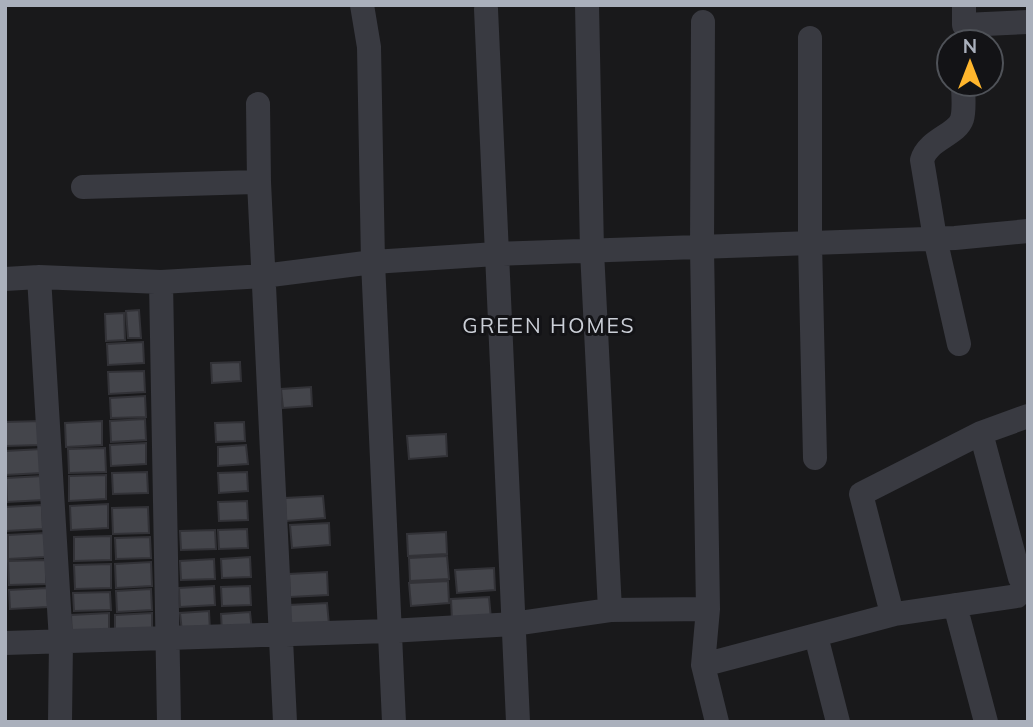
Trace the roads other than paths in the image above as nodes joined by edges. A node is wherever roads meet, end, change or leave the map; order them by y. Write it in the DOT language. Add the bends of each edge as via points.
graph roads {
  1 [pos="362,5"];
  2 [pos="587,5"];
  3 [pos="485,9"];
  4 [pos="703,22"];
  5 [pos="1028,22"];
  6 [pos="964,24"];
  7 [pos="810,38"];
  8 [pos="963,98"];
  9 [pos="258,104"];
  10 [pos="259,183"];
  11 [pos="83,187"];
  12 [pos="1028,231"];
  13 [pos="935,238"];
  14 [pos="810,243"];
  15 [pos="702,248"];
  16 [pos="592,251"];
  17 [pos="496,254"];
  18 [pos="373,262"];
  19 [pos="263,276"];
  20 [pos="38,278"];
  21 [pos="5,279"];
  22 [pos="161,282"];
  23 [pos="959,344"];
  24 [pos="1028,416"];
  25 [pos="981,433"];
  26 [pos="815,458"];
  27 [pos="890,602"];
  28 [pos="955,605"];
  29 [pos="708,609"];
  30 [pos="610,610"];
  31 [pos="513,624"];
  32 [pos="389,631"];
  33 [pos="280,633"];
  34 [pos="816,636"];
  35 [pos="168,637"];
  36 [pos="61,641"];
  37 [pos="5,643"];
  38 [pos="703,665"];
  39 [pos="60,722"];
  40 [pos="169,722"];
  41 [pos="285,722"];
  42 [pos="394,722"];
  43 [pos="518,722"];
  44 [pos="717,722"];
  45 [pos="838,722"];
  46 [pos="986,722"];
  1 -- 18 [label="street" via="369,47"];
  2 -- 16 [label="street"];
  3 -- 17 [label="street"];
  4 -- 15 [label="street"];
  5 -- 6 [label="street"];
  7 -- 14 [label="street"];
  8 -- 13 [label="street" via="958,126 925,151 922,160"];
  9 -- 10 [label="street"];
  10 -- 11 [label="street"];
  10 -- 19 [label="street"];
  12 -- 13 [label="street"];
  13 -- 14 [label="street"];
  13 -- 23 [label="street"];
  14 -- 15 [label="street"];
  14 -- 26 [label="street"];
  15 -- 16 [label="street"];
  15 -- 29 [label="street"];
  16 -- 17 [label="street"];
  16 -- 30 [label="street"];
  17 -- 18 [label="street"];
  17 -- 31 [label="street"];
  18 -- 19 [label="street"];
  18 -- 32 [label="street"];
  19 -- 22 [label="street"];
  19 -- 33 [label="street"];
  20 -- 21 [label="street"];
  20 -- 22 [label="street"];
  20 -- 36 [label="street"];
  22 -- 35 [label="street"];
  24 -- 25 [label="street"];
  25 -- 27 [label="street" via="861,494"];
  25 -- 28 [label="street" via="1018,587"];
  28 -- 34 [label="street" via="895,614"];
  28 -- 46 [label="street"];
  29 -- 30 [label="street"];
  29 -- 38 [label="street"];
  30 -- 31 [label="street"];
  31 -- 32 [label="street"];
  31 -- 43 [label="street"];
  32 -- 33 [label="street"];
  32 -- 42 [label="street"];
  33 -- 35 [label="street"];
  33 -- 41 [label="street"];
  34 -- 38 [label="street"];
  34 -- 45 [label="street"];
  35 -- 36 [label="street"];
  35 -- 40 [label="street"];
  36 -- 37 [label="street"];
  36 -- 39 [label="street"];
  38 -- 44 [label="street"];
}
